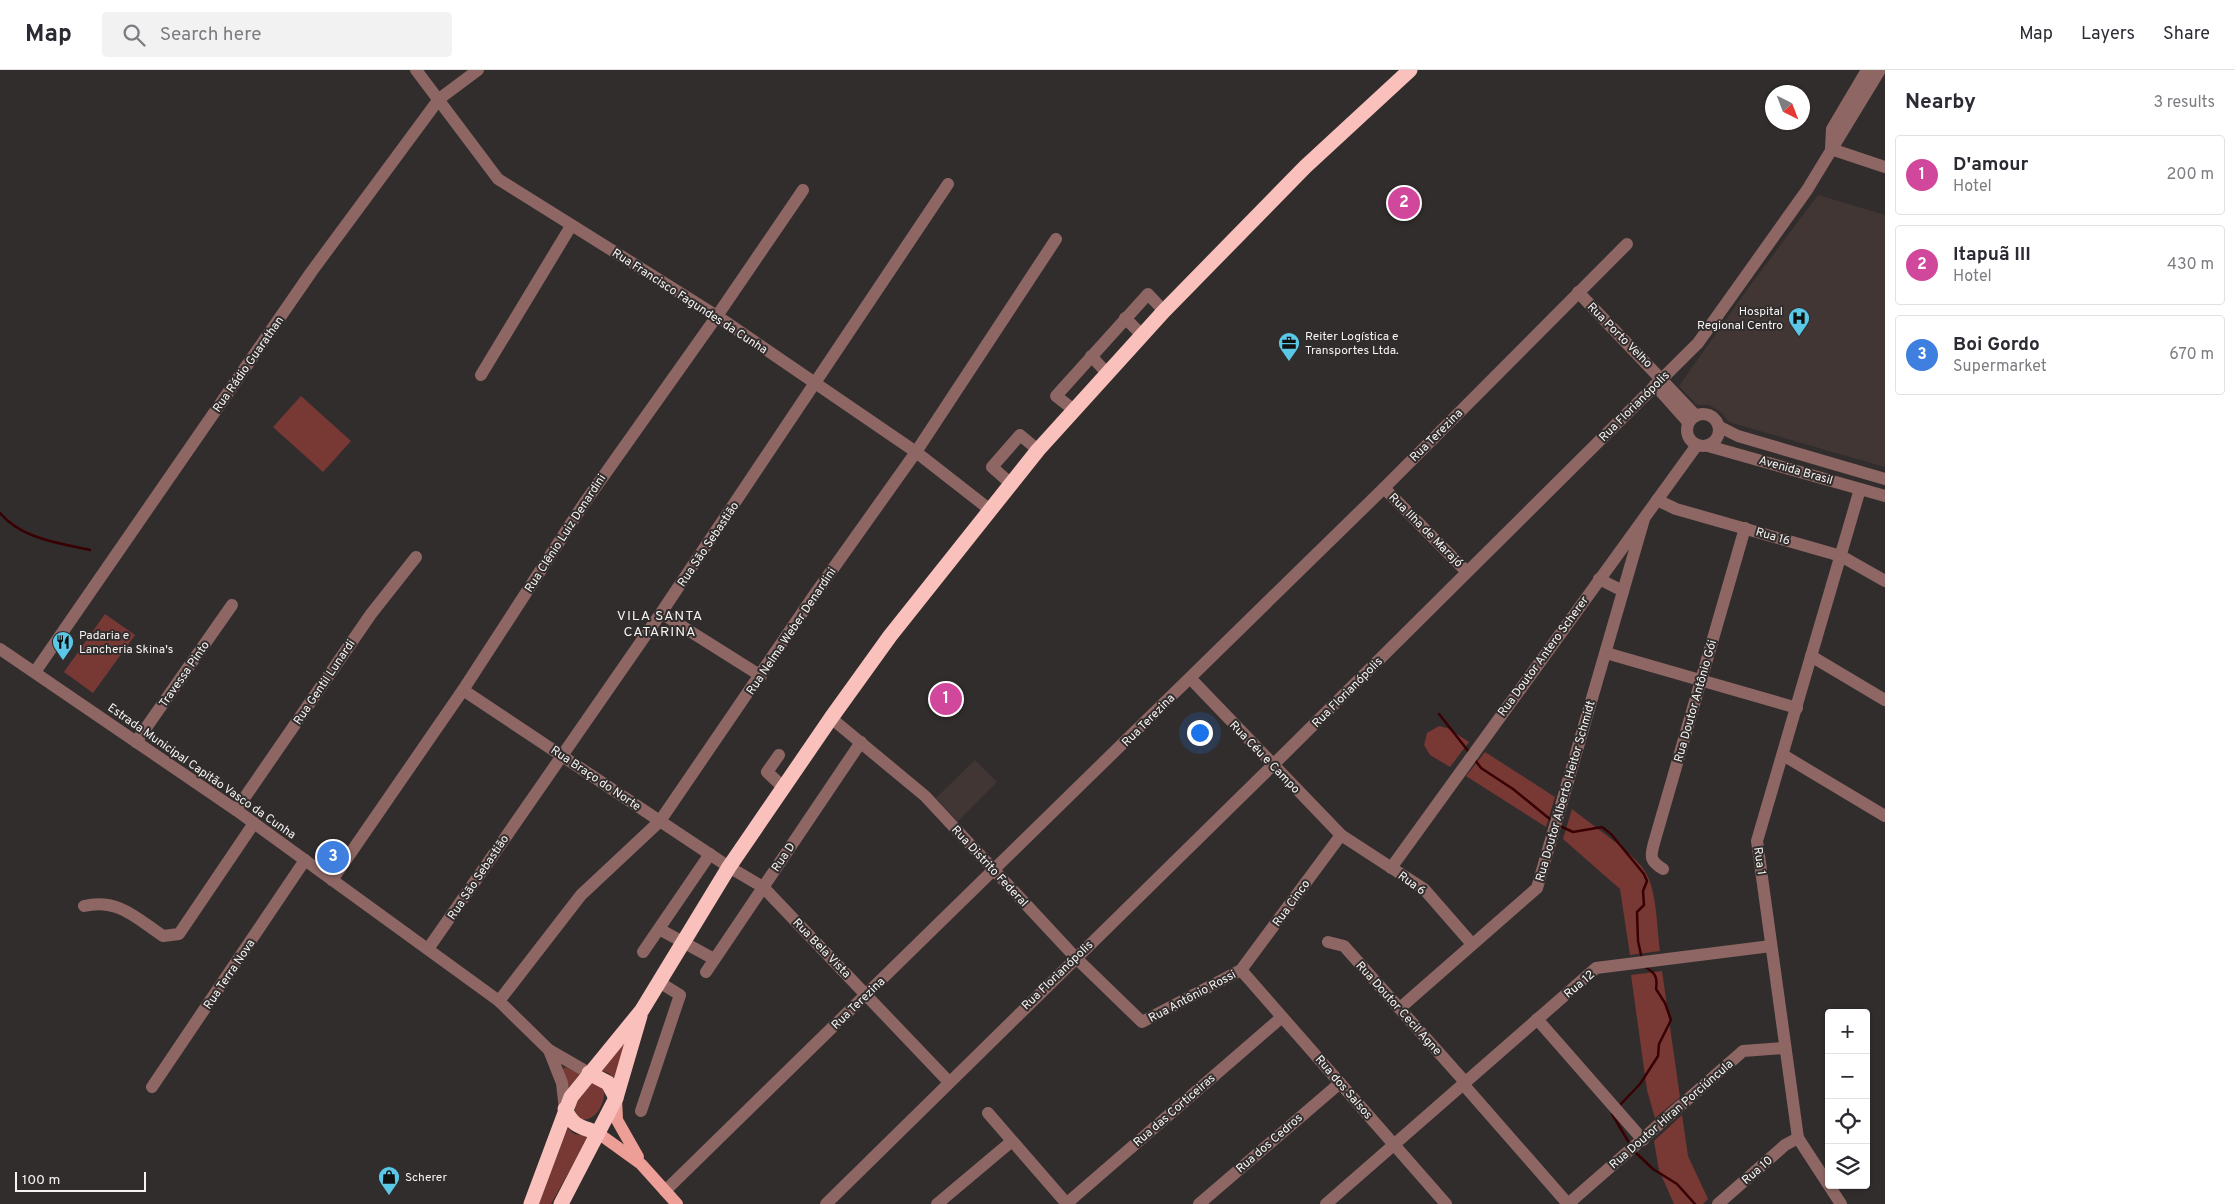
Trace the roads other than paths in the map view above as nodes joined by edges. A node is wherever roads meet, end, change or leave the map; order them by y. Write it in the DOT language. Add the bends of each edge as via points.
graph roads {
  1 [pos="416,70"];
  2 [pos="478,70"];
  3 [pos="1410,70"];
  4 [pos="1867,70"];
  5 [pos="1880,70"];
  6 [pos="440,100"];
  7 [pos="1831,149"];
  8 [pos="1885,167"];
  9 [pos="948,184"];
  10 [pos="803,190"];
  11 [pos="571,226"];
  12 [pos="1056,239"];
  13 [pos="1627,244"];
  14 [pos="1578,292"];
  15 [pos="1164,311"];
  16 [pos="717,316"];
  17 [pos="1126,318"];
  18 [pos="1142,335"];
  19 [pos="1091,356"];
  20 [pos="1107,373"];
  21 [pos="481,375"];
  22 [pos="1658,381"];
  23 [pos="815,384"];
  24 [pos="1074,410"];
  25 [pos="1692,419"];
  26 [pos="1720,427"];
  27 [pos="1702,445"];
  28 [pos="1038,450"];
  29 [pos="916,452"];
  30 [pos="1885,479"];
  31 [pos="1010,483"];
  32 [pos="1384,488"];
  33 [pos="1860,489"];
  34 [pos="1885,496"];
  35 [pos="1657,500"];
  36 [pos="990,508"];
  37 [pos="1644,519"];
  38 [pos="1745,528"];
  39 [pos="1841,556"];
  40 [pos="416,557"];
  41 [pos="1467,572"];
  42 [pos="1599,579"];
  43 [pos="1885,581"];
  44 [pos="1623,591"];
  45 [pos="232,605"];
  46 [pos="661,613"];
  47 [pos="0,649"];
  48 [pos="1606,653"];
  49 [pos="1811,656"];
  50 [pos="36,672"];
  51 [pos="761,676"];
  52 [pos="1190,678"];
  53 [pos="1701,680"];
  54 [pos="463,690"];
  55 [pos="1885,700"];
  56 [pos="1797,708"];
  57 [pos="831,718"];
  58 [pos="136,742"];
  59 [pos="861,742"];
  60 [pos="561,755"];
  61 [pos="779,755"];
  62 [pos="1783,755"];
  63 [pos="1273,765"];
  64 [pos="783,787"];
  65 [pos="236,810"];
  66 [pos="1885,816"];
  67 [pos="660,821"];
  68 [pos="254,823"];
  69 [pos="1341,835"];
  70 [pos="710,854"];
  71 [pos="305,860"];
  72 [pos="729,867"];
  73 [pos="1391,868"];
  74 [pos="1663,869"];
  75 [pos="994,871"];
  76 [pos="332,880"];
  77 [pos="763,887"];
  78 [pos="84,906"];
  79 [pos="658,929"];
  80 [pos="684,942"];
  81 [pos="1328,942"];
  82 [pos="1472,944"];
  83 [pos="1771,946"];
  84 [pos="428,949"];
  85 [pos="643,952"];
  86 [pos="1076,958"];
  87 [pos="714,959"];
  88 [pos="1241,970"];
  89 [pos="706,972"];
  90 [pos="659,982"];
  91 [pos="867,995"];
  92 [pos="499,1001"];
  93 [pos="1400,1008"];
  94 [pos="642,1010"];
  95 [pos="1282,1017"];
  96 [pos="1538,1019"];
  97 [pos="1142,1022"];
  98 [pos="1785,1048"];
  99 [pos="549,1050"];
  100 [pos="589,1072"];
  101 [pos="949,1082"];
  102 [pos="1340,1083"];
  103 [pos="1464,1083"];
  104 [pos="152,1088"];
  105 [pos="616,1098"];
  106 [pos="565,1109"];
  107 [pos="641,1111"];
  108 [pos="988,1113"];
  109 [pos="598,1133"];
  110 [pos="1798,1138"];
  111 [pos="1642,1140"];
  112 [pos="1012,1141"];
  113 [pos="1394,1145"];
  114 [pos="641,1164"];
  115 [pos="665,1191"];
  116 [pos="531,1204"];
  117 [pos="561,1204"];
  118 [pos="677,1204"];
  119 [pos="826,1204"];
  120 [pos="937,1204"];
  121 [pos="1066,1204"];
  122 [pos="1199,1204"];
  123 [pos="1326,1204"];
  124 [pos="1446,1204"];
  125 [pos="1568,1204"];
  126 [pos="1718,1204"];
  127 [pos="1841,1204"];
  1 -- 6 [label="street, Rua Francisco Fagundes da Cunha"];
  2 -- 6 [label="street, Rua Rádio Guarathan"];
  3 -- 15 [label="highway" via="1306,167"];
  4 -- 7 [label="street, Rua Florianópolis" via="1832,129"];
  5 -- 7 [label="street, Rua Florianópolis"];
  6 -- 11 [label="street, Rua Francisco Fagundes da Cunha" via="498,179"];
  6 -- 50 [label="street, Rua Rádio Guarathan" via="312,271"];
  7 -- 8 [label="street"];
  7 -- 22 [label="street, Rua Florianópolis" via="1807,190 1706,333"];
  9 -- 23 [label="street, Rua São Sebastião"];
  10 -- 16 [label="street, Rua Clênio Luiz Denardini"];
  11 -- 16 [label="street, Rua Francisco Fagundes da Cunha"];
  11 -- 21 [label="street"];
  12 -- 29 [label="street, Rua Nelma Weber Denardini"];
  13 -- 14 [label="street, Rua Terezina"];
  14 -- 22 [label="street, Rua Porto Velho"];
  14 -- 32 [label="street, Rua Terezina"];
  15 -- 17 [label="street" via="1148,294"];
  15 -- 18 [label="highway"];
  16 -- 23 [label="street, Rua Francisco Fagundes da Cunha"];
  16 -- 54 [label="street, Rua Clênio Luiz Denardini" via="583,505"];
  17 -- 18 [label="street"];
  17 -- 19 [label="street"];
  18 -- 20 [label="highway"];
  19 -- 20 [label="street"];
  19 -- 24 [label="street" via="1056,396"];
  20 -- 24 [label="highway"];
  22 -- 25 [label="street, Avenida Brasil"];
  22 -- 41 [label="street, Rua Florianópolis"];
  23 -- 29 [label="street, Rua Francisco Fagundes da Cunha"];
  23 -- 46 [label="street, Rua São Sebastião"];
  24 -- 28 [label="highway"];
  25 -- 26 [label="street, Avenida Brasil" via="1704,414 1712,417"];
  25 -- 27 [label="street, Avenida Brasil" via="1686,430 1689,439"];
  26 -- 27 [label="street" via="1718,436"];
  26 -- 30 [label="street, Avenida Brasil" via="1738,436"];
  27 -- 33 [label="street, Avenida Brasil"];
  27 -- 35 [label="street, Rua Doutor Antero Scherer"];
  28 -- 31 [label="highway"];
  28 -- 31 [label="street" via="1020,435 992,467"];
  29 -- 36 [label="street, Rua Francisco Fagundes da Cunha"];
  29 -- 51 [label="street, Rua Nelma Weber Denardini"];
  31 -- 36 [label="highway"];
  32 -- 41 [label="street, Rua Ilha de Marajó"];
  32 -- 52 [label="street, Rua Terezina"];
  33 -- 34 [label="street, Avenida Brasil"];
  33 -- 39 [label="street, Rua 1"];
  35 -- 37 [label="street, Rua Doutor Antero Scherer"];
  35 -- 38 [label="street, Rua 16"];
  36 -- 57 [label="highway"];
  37 -- 42 [label="street, Rua Doutor Antero Scherer"];
  37 -- 44 [label="street, Rua Doutor Alberto Heitor Schmidt"];
  38 -- 39 [label="street, Rua 16"];
  38 -- 53 [label="street, Rua Doutor Antônio Gói"];
  39 -- 43 [label="street, Rua 16"];
  39 -- 49 [label="street, Rua 1"];
  40 -- 65 [label="street, Rua Gentil Lunardi" via="370,614"];
  41 -- 63 [label="street, Rua Florianópolis"];
  42 -- 44 [label="street"];
  42 -- 73 [label="street, Rua Doutor Antero Scherer"];
  44 -- 48 [label="street, Rua Doutor Alberto Heitor Schmidt"];
  45 -- 58 [label="street, Travessa Pinto"];
  46 -- 51 [label="street"];
  46 -- 60 [label="street, Rua São Sebastião"];
  47 -- 50 [label="street, Estrada Municipal Capitão Vasco da Cunha"];
  48 -- 53 [label="street"];
  48 -- 82 [label="street, Rua Doutor Alberto Heitor Schmidt" via="1537,888"];
  49 -- 55 [label="street"];
  49 -- 56 [label="street, Rua 1"];
  50 -- 58 [label="street, Estrada Municipal Capitão Vasco da Cunha"];
  51 -- 67 [label="street, Rua Nelma Weber Denardini"];
  52 -- 63 [label="street, Rua Céu e Campo"];
  52 -- 75 [label="street, Rua Terezina"];
  53 -- 56 [label="street"];
  53 -- 74 [label="street, Rua Doutor Antônio Gói" via="1650,858"];
  54 -- 60 [label="street, Rua Braço do Norte"];
  54 -- 76 [label="street, Rua Clênio Luiz Denardini"];
  56 -- 62 [label="street, Rua 1"];
  57 -- 59 [label="street, Rua Distrito Federal"];
  57 -- 64 [label="highway"];
  58 -- 65 [label="street, Estrada Municipal Capitão Vasco da Cunha"];
  59 -- 75 [label="street, Rua Distrito Federal" via="925,796"];
  59 -- 77 [label="street, Rua D"];
  60 -- 67 [label="street, Rua Braço do Norte"];
  60 -- 84 [label="street, Rua São Sebastião"];
  61 -- 64 [label="street" via="767,772"];
  62 -- 66 [label="street"];
  62 -- 83 [label="street, Rua 1" via="1757,841"];
  63 -- 69 [label="street, Rua Céu e Campo"];
  63 -- 86 [label="street, Rua Florianópolis"];
  64 -- 72 [label="highway"];
  65 -- 68 [label="street, Estrada Municipal Capitão Vasco da Cunha"];
  67 -- 70 [label="street, Rua Braço do Norte"];
  67 -- 92 [label="street, Rua Nelma Weber Denardini" via="580,895"];
  68 -- 71 [label="street, Estrada Municipal Capitão Vasco da Cunha"];
  68 -- 78 [label="street" via="179,934 163,936 118,906 107,903"];
  69 -- 73 [label="street, Rua 6"];
  69 -- 88 [label="street, Rua Cinco"];
  70 -- 72 [label="street, Rua Braço do Norte"];
  70 -- 79 [label="street"];
  71 -- 76 [label="street, Estrada Municipal Capitão Vasco da Cunha"];
  71 -- 104 [label="street, Rua Terra Nova"];
  72 -- 77 [label="street, Rua Bela Vista"];
  72 -- 80 [label="highway"];
  73 -- 82 [label="street, Rua 6" via="1424,889"];
  75 -- 86 [label="street, Rua Distrito Federal"];
  75 -- 91 [label="street, Rua Terezina"];
  76 -- 84 [label="street, Estrada Municipal Capitão Vasco da Cunha"];
  77 -- 87 [label="street, Rua D"];
  77 -- 91 [label="street, Rua Bela Vista"];
  79 -- 80 [label="street"];
  79 -- 85 [label="street"];
  80 -- 87 [label="street"];
  80 -- 90 [label="highway"];
  81 -- 93 [label="street, Rua Doutor Cecil Agne" via="1344,946"];
  82 -- 93 [label="street, Rua Doutor Alberto Heitor Schmidt"];
  83 -- 96 [label="street, Rua 12" via="1596,968"];
  83 -- 98 [label="street, Rua 1"];
  84 -- 92 [label="street, Estrada Municipal Capitão Vasco da Cunha"];
  86 -- 97 [label="street, Rua Distrito Federal"];
  86 -- 101 [label="street, Rua Florianópolis"];
  87 -- 89 [label="street, Rua D"];
  88 -- 95 [label="street, Rua dos Salsos"];
  88 -- 97 [label="street, Rua Antônio Rossi"];
  90 -- 94 [label="highway"];
  90 -- 107 [label="street" via="680,995"];
  91 -- 101 [label="street, Rua Bela Vista"];
  91 -- 115 [label="street, Rua Terezina"];
  92 -- 99 [label="street, Estrada Municipal Capitão Vasco da Cunha"];
  93 -- 103 [label="street, Rua Doutor Cecil Agne"];
  94 -- 100 [label="highway"];
  94 -- 105 [label="highway"];
  95 -- 102 [label="street, Rua dos Salsos"];
  95 -- 121 [label="street, Rua das Corticeiras"];
  96 -- 103 [label="street, Rua 12"];
  96 -- 111 [label="street"];
  98 -- 110 [label="street, Rua 1"];
  98 -- 111 [label="street, Rua Doutor Hiran Porciúncula" via="1743,1051"];
  99 -- 100 [label="street, Estrada Municipal Capitão Vasco da Cunha"];
  99 -- 106 [label="street, Estrada Municipal Capitão Vasco da Cunha" via="562,1083"];
  100 -- 105 [label="highway" via="608,1083"];
  100 -- 106 [label="highway"];
  101 -- 119 [label="street, Rua Florianópolis"];
  102 -- 113 [label="street, Rua dos Salsos"];
  102 -- 122 [label="street, Rua dos Cedros"];
  103 -- 113 [label="street, Rua 12"];
  103 -- 125 [label="street, Rua Doutor Cecil Agne"];
  105 -- 109 [label="highway"];
  105 -- 114 [label="main road" via="617,1120"];
  106 -- 109 [label="highway" via="570,1121 578,1127"];
  106 -- 116 [label="highway"];
  108 -- 112 [label="street"];
  109 -- 114 [label="main road"];
  109 -- 117 [label="highway"];
  110 -- 126 [label="street, Rua 10" via="1790,1141"];
  110 -- 127 [label="street, Rua 1"];
  111 -- 125 [label="street, Rua Doutor Hiran Porciúncula"];
  112 -- 120 [label="street"];
  112 -- 121 [label="street"];
  113 -- 123 [label="street, Rua 12"];
  113 -- 124 [label="street, Rua dos Salsos"];
  114 -- 115 [label="main road"];
  115 -- 118 [label="main road"];
}
